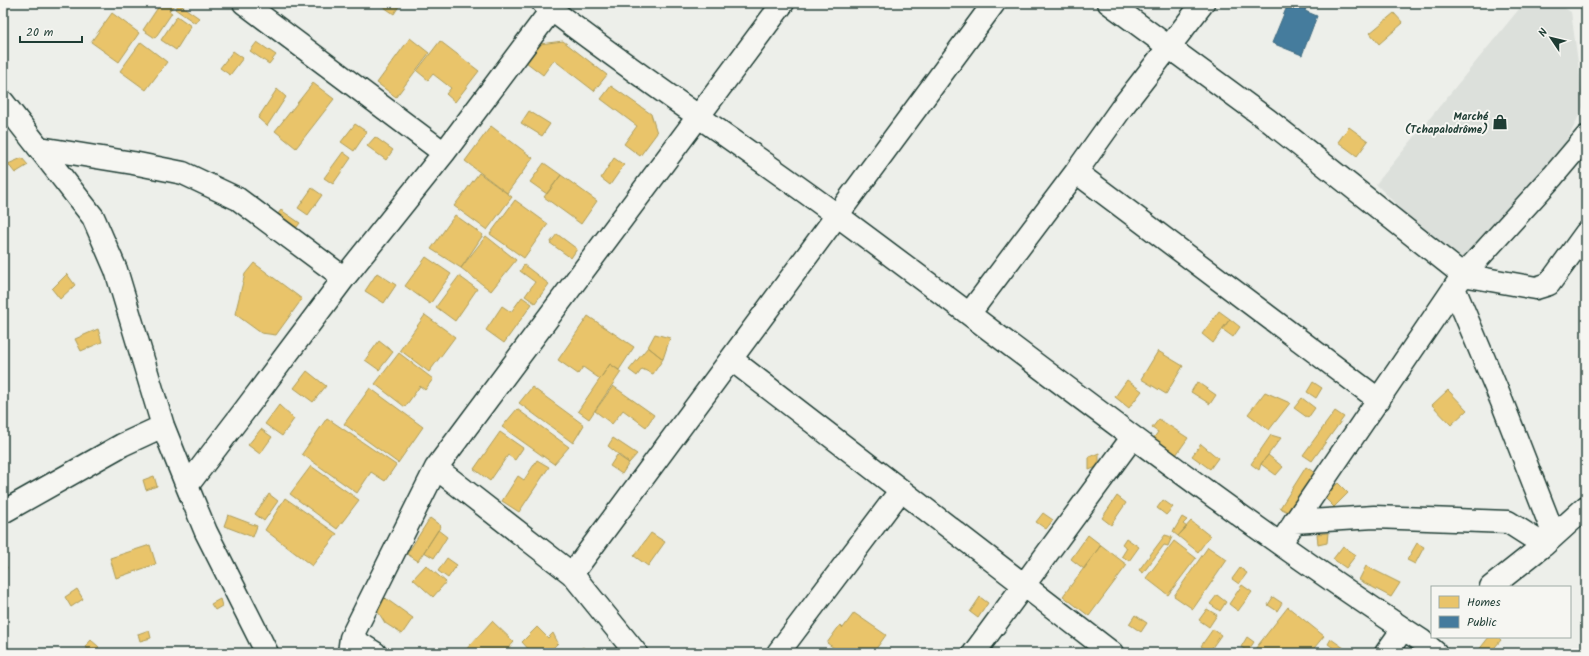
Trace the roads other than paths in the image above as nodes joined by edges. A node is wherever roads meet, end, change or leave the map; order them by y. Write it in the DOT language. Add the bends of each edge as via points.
graph roads {
  1 [pos="244,3"];
  2 [pos="783,3"];
  3 [pos="994,3"];
  4 [pos="1109,3"];
  5 [pos="1204,3"];
  6 [pos="548,6"];
  7 [pos="1169,46"];
  8 [pos="3,102"];
  9 [pos="699,117"];
  10 [pos="1586,137"];
  11 [pos="40,148"];
  12 [pos="444,153"];
  13 [pos="1076,172"];
  14 [pos="838,216"];
  15 [pos="1586,233"];
  16 [pos="344,278"];
  17 [pos="1459,281"];
  18 [pos="969,314"];
  19 [pos="731,359"];
  20 [pos="1379,400"];
  21 [pos="163,426"];
  22 [pos="1132,438"];
  23 [pos="436,468"];
  24 [pos="187,486"];
  25 [pos="901,490"];
  26 [pos="1586,507"];
  27 [pos="3,512"];
  28 [pos="1294,522"];
  29 [pos="1549,540"];
  30 [pos="1280,544"];
  31 [pos="572,574"];
  32 [pos="1025,586"];
  33 [pos="1492,586"];
  34 [pos="1403,629"];
  35 [pos="1430,642"];
  36 [pos="350,645"];
  37 [pos="266,653"];
  38 [pos="376,653"];
  39 [pos="636,653"];
  40 [pos="778,653"];
  41 [pos="974,653"];
  42 [pos="1112,653"];
  43 [pos="1386,653"];
  1 -- 12 [label="street"];
  2 -- 9 [label="street"];
  3 -- 14 [label="street"];
  4 -- 7 [label="street"];
  5 -- 7 [label="street"];
  6 -- 9 [label="street"];
  6 -- 12 [label="street"];
  7 -- 13 [label="street"];
  7 -- 17 [label="street" via="1268,120"];
  8 -- 11 [label="street"];
  9 -- 14 [label="street"];
  9 -- 23 [label="street"];
  10 -- 17 [label="street"];
  11 -- 16 [label="street" via="183,173 238,199"];
  11 -- 21 [label="street" via="92,217 101,236 116,270"];
  12 -- 16 [label="street"];
  13 -- 18 [label="street"];
  13 -- 20 [label="street"];
  14 -- 18 [label="street"];
  14 -- 19 [label="street"];
  15 -- 17 [label="street" via="1549,284 1536,288"];
  16 -- 24 [label="street"];
  17 -- 20 [label="street"];
  17 -- 29 [label="street"];
  18 -- 22 [label="street"];
  19 -- 25 [label="street"];
  19 -- 31 [label="street"];
  20 -- 28 [label="street"];
  21 -- 24 [label="street"];
  21 -- 27 [label="street" via="122,445"];
  22 -- 30 [label="street"];
  22 -- 32 [label="street"];
  23 -- 31 [label="street"];
  23 -- 36 [label="street"];
  24 -- 37 [label="street" via="206,532"];
  25 -- 32 [label="street"];
  25 -- 40 [label="street"];
  26 -- 29 [label="street"];
  28 -- 29 [label="street" via="1374,517 1508,522"];
  28 -- 30 [label="street"];
  29 -- 33 [label="street"];
  30 -- 34 [label="street"];
  31 -- 39 [label="street"];
  32 -- 41 [label="street"];
  32 -- 42 [label="street"];
  34 -- 35 [label="street"];
  34 -- 43 [label="street"];
  36 -- 38 [label="street"];
}
